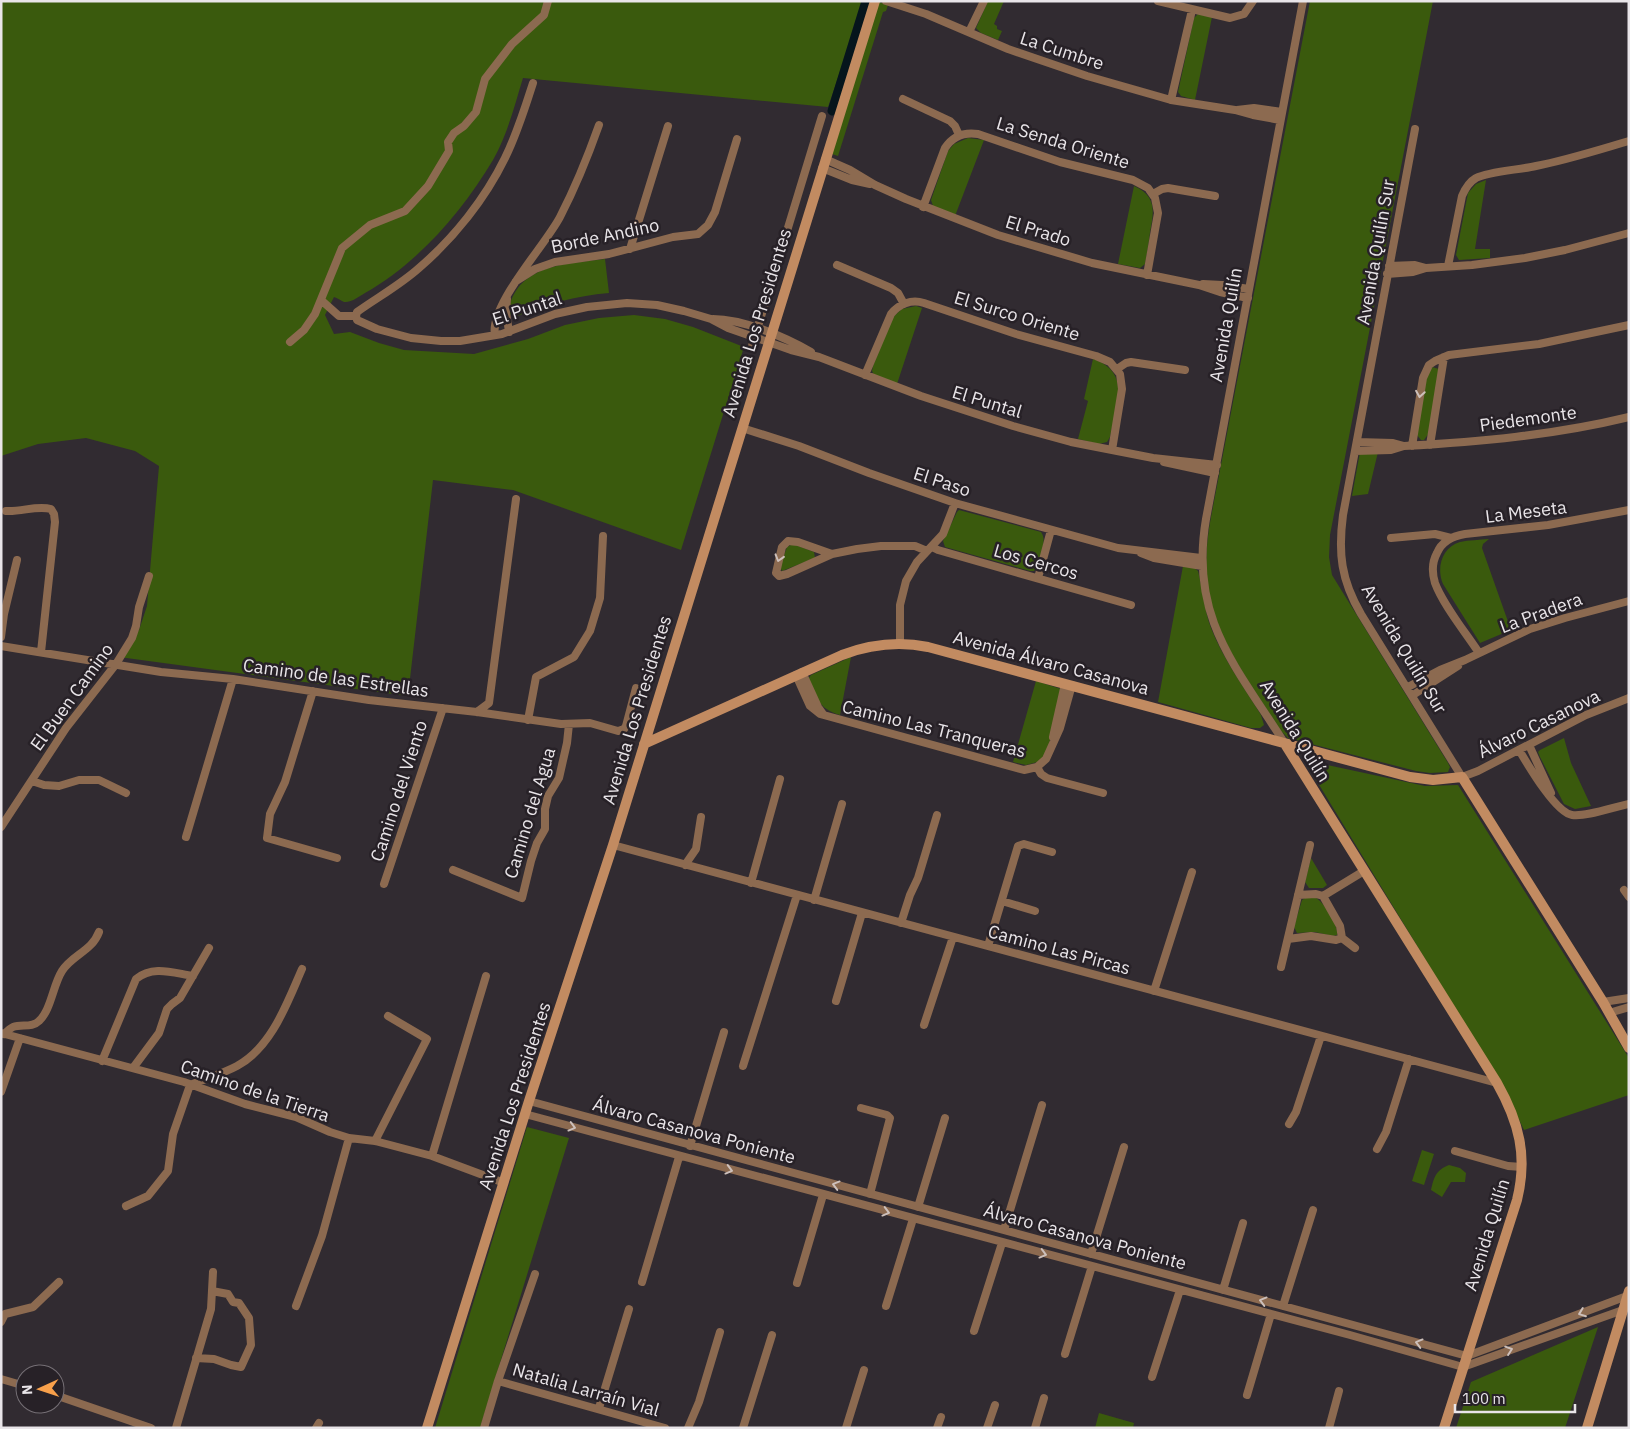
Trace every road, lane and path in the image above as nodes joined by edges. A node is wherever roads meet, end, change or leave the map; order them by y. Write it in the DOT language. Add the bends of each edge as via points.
graph roads {
  1 [pos="548,1"];
  2 [pos="875,1"];
  3 [pos="886,1"];
  4 [pos="984,1"];
  5 [pos="1158,1"];
  6 [pos="1253,1"];
  7 [pos="1303,1"];
  8 [pos="1192,10"];
  9 [pos="969,32"];
  10 [pos="533,83"];
  11 [pos="903,99"];
  12 [pos="1171,100"];
  13 [pos="822,116"];
  14 [pos="1281,116"];
  15 [pos="599,125"];
  16 [pos="668,126"];
  17 [pos="1416,129"];
  18 [pos="959,135"];
  19 [pos="737,140"];
  20 [pos="1629,141"];
  21 [pos="824,164"];
  22 [pos="1153,194"];
  23 [pos="1215,196"];
  24 [pos="924,207"];
  25 [pos="1629,233"];
  26 [pos="630,249"];
  27 [pos="538,250"];
  28 [pos="547,264"];
  29 [pos="837,265"];
  30 [pos="1389,266"];
  31 [pos="1448,266"];
  32 [pos="1426,268"];
  33 [pos="1387,274"];
  34 [pos="1147,275"];
  35 [pos="516,281"];
  36 [pos="1199,285"];
  37 [pos="1249,289"];
  38 [pos="508,296"];
  39 [pos="1248,298"];
  40 [pos="321,300"];
  41 [pos="904,304"];
  42 [pos="356,316"];
  43 [pos="711,319"];
  44 [pos="1629,325"];
  45 [pos="757,328"];
  46 [pos="509,332"];
  47 [pos="495,335"];
  48 [pos="770,338"];
  49 [pos="753,341"];
  50 [pos="290,342"];
  51 [pos="1444,357"];
  52 [pos="1117,370"];
  53 [pos="1185,370"];
  54 [pos="865,375"];
  55 [pos="1629,416"];
  56 [pos="742,428"];
  57 [pos="1357,442"];
  58 [pos="1430,445"];
  59 [pos="1408,446"];
  60 [pos="1112,450"];
  61 [pos="1356,451"];
  62 [pos="1216,469"];
  63 [pos="516,499"];
  64 [pos="955,503"];
  65 [pos="1629,510"];
  66 [pos="6,511"];
  67 [pos="1051,530"];
  68 [pos="1427,535"];
  69 [pos="603,536"];
  70 [pos="1390,538"];
  71 [pos="1451,538"];
  72 [pos="930,549"];
  73 [pos="1439,549"];
  74 [pos="832,554"];
  75 [pos="17,560"];
  76 [pos="1202,562"];
  77 [pos="149,576"];
  78 [pos="1038,578"];
  79 [pos="1629,601"];
  80 [pos="1132,604"];
  81 [pos="1,637"];
  82 [pos="900,643"];
  83 [pos="1,646"];
  84 [pos="41,652"];
  85 [pos="1479,653"];
  86 [pos="1465,660"];
  87 [pos="116,664"];
  88 [pos="799,674"];
  89 [pos="233,679"];
  90 [pos="1068,684"];
  91 [pos="1408,687"];
  92 [pos="636,688"];
  93 [pos="312,690"];
  94 [pos="1412,695"];
  95 [pos="1629,698"];
  96 [pos="443,708"];
  97 [pos="477,712"];
  98 [pos="528,720"];
  99 [pos="569,724"];
  100 [pos="644,744"];
  101 [pos="1285,744"];
  102 [pos="1529,745"];
  103 [pos="1519,750"];
  104 [pos="1037,767"];
  105 [pos="1462,776"];
  106 [pos="780,779"];
  107 [pos="32,781"];
  108 [pos="126,793"];
  109 [pos="1103,794"];
  110 [pos="1553,800"];
  111 [pos="842,804"];
  112 [pos="1629,804"];
  113 [pos="937,815"];
  114 [pos="702,816"];
  115 [pos="1,827"];
  116 [pos="186,837"];
  117 [pos="613,845"];
  118 [pos="1310,845"];
  119 [pos="1052,852"];
  120 [pos="337,858"];
  121 [pos="685,865"];
  122 [pos="453,870"];
  123 [pos="1364,871"];
  124 [pos="1192,872"];
  125 [pos="751,883"];
  126 [pos="384,884"];
  127 [pos="797,895"];
  128 [pos="1298,895"];
  129 [pos="1323,896"];
  130 [pos="814,900"];
  131 [pos="1002,901"];
  132 [pos="1035,911"];
  133 [pos="862,913"];
  134 [pos="901,924"];
  135 [pos="99,932"];
  136 [pos="953,937"];
  137 [pos="1342,938"];
  138 [pos="1288,939"];
  139 [pos="988,946"];
  140 [pos="208,948"];
  141 [pos="1355,948"];
  142 [pos="1281,967"];
  143 [pos="302,969"];
  144 [pos="193,976"];
  145 [pos="486,976"];
  146 [pos="1154,991"];
  147 [pos="1629,998"];
  148 [pos="836,1001"];
  149 [pos="1603,1002"];
  150 [pos="1629,1006"];
  151 [pos="1609,1013"];
  152 [pos="388,1016"];
  153 [pos="924,1025"];
  154 [pos="724,1032"];
  155 [pos="2,1033"];
  156 [pos="1321,1036"];
  157 [pos="20,1038"];
  158 [pos="1629,1048"];
  159 [pos="1409,1059"];
  160 [pos="102,1061"];
  161 [pos="743,1066"];
  162 [pos="133,1068"];
  163 [pos="1497,1083"];
  164 [pos="190,1085"];
  165 [pos="1,1092"];
  166 [pos="529,1101"];
  167 [pos="1042,1105"];
  168 [pos="861,1108"];
  169 [pos="525,1114"];
  170 [pos="945,1118"];
  171 [pos="1289,1124"];
  172 [pos="656,1136"];
  173 [pos="349,1138"];
  174 [pos="375,1141"];
  175 [pos="690,1146"];
  176 [pos="1124,1147"];
  177 [pos="652,1149"];
  178 [pos="1377,1150"];
  179 [pos="1455,1150"];
  180 [pos="432,1156"];
  181 [pos="679,1157"];
  182 [pos="1522,1167"];
  183 [pos="499,1181"];
  184 [pos="823,1194"];
  185 [pos="870,1194"];
  186 [pos="126,1206"];
  187 [pos="918,1207"];
  188 [pos="1313,1210"];
  189 [pos="959,1218"];
  190 [pos="913,1219"];
  191 [pos="1243,1223"];
  192 [pos="955,1230"];
  193 [pos="1004,1230"];
  194 [pos="1002,1243"];
  195 [pos="1091,1254"];
  196 [pos="1092,1266"];
  197 [pos="213,1272"];
  198 [pos="536,1274"];
  199 [pos="59,1282"];
  200 [pos="642,1282"];
  201 [pos="797,1284"];
  202 [pos="1210,1286"];
  203 [pos="1180,1290"];
  204 [pos="1223,1290"];
  205 [pos="212,1292"];
  206 [pos="1628,1294"];
  207 [pos="1207,1297"];
  208 [pos="296,1306"];
  209 [pos="886,1306"];
  210 [pos="1283,1306"];
  211 [pos="629,1309"];
  212 [pos="1623,1310"];
  213 [pos="1271,1314"];
  214 [pos="1,1322"];
  215 [pos="974,1331"];
  216 [pos="720,1332"];
  217 [pos="772,1335"];
  218 [pos="1065,1354"];
  219 [pos="1466,1356"];
  220 [pos="196,1358"];
  221 [pos="1463,1367"];
  222 [pos="864,1370"];
  223 [pos="1152,1377"];
  224 [pos="1,1379"];
  225 [pos="498,1381"];
  226 [pos="15,1383"];
  227 [pos="1339,1391"];
  228 [pos="1246,1395"];
  229 [pos="65,1398"];
  230 [pos="1044,1398"];
  231 [pos="995,1405"];
  232 [pos="600,1408"];
  233 [pos="941,1417"];
  234 [pos="151,1428"];
  235 [pos="176,1428"];
  236 [pos="427,1428"];
  237 [pos="484,1428"];
  238 [pos="666,1428"];
  239 [pos="688,1428"];
  240 [pos="743,1428"];
  241 [pos="846,1428"];
  242 [pos="937,1428"];
  243 [pos="987,1428"];
  244 [pos="1035,1428"];
  245 [pos="1330,1428"];
  246 [pos="1444,1428"];
  247 [pos="1587,1428"];
  1 -- 40 [label="street" via="544,15 512,44 485,79 476,112 448,142 448,151 428,186 405,211 370,225 342,248"];
  2 -- 21 [label="street, Avenida Los Presidentes"];
  3 -- 9 [label="street, La Cumbre"];
  4 -- 9 [label="street"];
  5 -- 8 [label="street"];
  6 -- 8 [label="street" via="1244,14 1235,18"];
  7 -- 14 [label="street, Avenida Quilín"];
  8 -- 12 [label="street"];
  9 -- 12 [label="street, La Cumbre" via="1053,66"];
  10 -- 42 [label="street" via="505,158 470,214 419,269 357,312"];
  11 -- 18 [label="street" via="950,121"];
  12 -- 14 [label="street, La Cumbre" via="1235,110 1254,108"];
  13 -- 45 [label="street, Avenida Los Presidentes"];
  14 -- 37 [label="street, Avenida Quilín"];
  15 -- 27 [label="street" via="564,209"];
  16 -- 26 [label="street"];
  17 -- 30 [label="street, Avenida Quilín Sur"];
  18 -- 22 [label="street, La Senda Oriente" via="978,134 1068,164 1133,180"];
  18 -- 24 [label="street" via="945,148"];
  19 -- 26 [label="street, Borde Andino" via="715,212 703,231"];
  20 -- 31 [label="street" via="1559,161 1474,179 1462,196"];
  21 -- 24 [label="street, El Prado" via="852,180 874,185"];
  21 -- 48 [label="street, Avenida Los Presidentes"];
  22 -- 23 [label="street" via="1168,188"];
  22 -- 34 [label="street" via="1158,213"];
  24 -- 34 [label="street, El Prado" via="1038,248"];
  25 -- 31 [label="street" via="1532,257"];
  26 -- 28 [label="street, Borde Andino"];
  27 -- 28 [label="street" via="540,258"];
  27 -- 35 [label="street"];
  28 -- 35 [label="street, Borde Andino"];
  29 -- 41 [label="street" via="891,288"];
  30 -- 32 [label="street" via="1415,264"];
  30 -- 33 [label="street, Avenida Quilín Sur"];
  31 -- 32 [label="street"];
  32 -- 33 [label="street"];
  33 -- 57 [label="street, Avenida Quilín Sur"];
  34 -- 36 [label="street, El Prado"];
  35 -- 38 [label="street"];
  36 -- 37 [label="street, El Prado"];
  36 -- 39 [label="street, El Prado"];
  37 -- 39 [label="street, Avenida Quilín"];
  38 -- 46 [label="street"];
  38 -- 47 [label="street" via="496,319"];
  39 -- 62 [label="street, Avenida Quilín"];
  40 -- 42 [label="street, El Puntal" via="339,316"];
  40 -- 50 [label="street" via="304,330"];
  41 -- 52 [label="street, El Surco Oriente" via="920,302 1096,356"];
  41 -- 54 [label="street" via="888,318"];
  42 -- 47 [label="street, El Puntal" via="371,327 420,340 460,341"];
  43 -- 45 [label="street, El Puntal" via="731,320"];
  43 -- 46 [label="street, El Puntal" via="657,306 617,304 570,310"];
  43 -- 49 [label="street, El Puntal"];
  44 -- 51 [label="street" via="1539,344"];
  45 -- 48 [label="street, El Puntal"];
  45 -- 49 [label="street, Avenida Los Presidentes"];
  46 -- 47 [label="street, El Puntal"];
  48 -- 49 [label="street, El Puntal"];
  48 -- 54 [label="street, El Puntal"];
  48 -- 56 [label="street, Avenida Los Presidentes"];
  51 -- 58 [label="street"];
  51 -- 59 [label="street, one-way" via="1429,365 1424,374"];
  52 -- 53 [label="street" via="1131,362"];
  52 -- 60 [label="street" via="1122,389"];
  54 -- 60 [label="street, El Puntal" via="980,417"];
  55 -- 58 [label="street, Piedemonte" via="1528,436"];
  56 -- 64 [label="street, El Paso"];
  56 -- 100 [label="street, Avenida Los Presidentes"];
  57 -- 59 [label="street, Piedemonte"];
  57 -- 61 [label="street, Avenida Quilín Sur"];
  58 -- 59 [label="street, Piedemonte"];
  59 -- 61 [label="street, Piedemonte"];
  60 -- 62 [label="street, El Puntal" via="1172,464"];
  61 -- 91 [label="street, Avenida Quilín Sur" via="1341,528 1342,568 1352,598"];
  62 -- 76 [label="street, Avenida Quilín"];
  63 -- 97 [label="street" via="489,703"];
  64 -- 67 [label="street, El Paso"];
  64 -- 72 [label="street" via="946,529"];
  65 -- 71 [label="street, La Meseta"];
  66 -- 84 [label="street" via="44,507 54,514"];
  67 -- 76 [label="street, El Paso" via="1118,548"];
  67 -- 78 [label="street"];
  68 -- 70 [label="street, La Meseta"];
  68 -- 71 [label="street, La Meseta"];
  68 -- 73 [label="street" via="1434,539"];
  69 -- 98 [label="street" via="600,598 590,631 574,657 536,677"];
  71 -- 73 [label="street"];
  72 -- 74 [label="street, Los Cercos" via="892,545"];
  72 -- 78 [label="street, Los Cercos"];
  72 -- 82 [label="street" via="913,568 904,589 900,605"];
  73 -- 85 [label="street" via="1433,564 1435,583"];
  74 -- 74 [label="street, Los Cercos, one-way" via="788,541 782,547 776,573 779,576 787,574"];
  75 -- 81 [label="street"];
  76 -- 101 [label="street, Avenida Quilín" via="1208,606 1220,639"];
  77 -- 87 [label="street, El Buen Camino" via="132,638"];
  78 -- 80 [label="street, Los Cercos"];
  79 -- 85 [label="street, La Pradera" via="1542,625"];
  82 -- 88 [label="street, Avenida Álvaro Casanova" via="859,649"];
  82 -- 90 [label="street, Avenida Álvaro Casanova" via="928,647"];
  83 -- 84 [label="street, Camino de las Estrellas"];
  84 -- 87 [label="street, Camino de las Estrellas"];
  85 -- 86 [label="street, La Pradera"];
  86 -- 91 [label="street, La Pradera"];
  86 -- 94 [label="street, La Pradera"];
  87 -- 89 [label="street, Camino de las Estrellas"];
  87 -- 107 [label="street, El Buen Camino" via="66,728"];
  88 -- 100 [label="street, Avenida Álvaro Casanova"];
  88 -- 104 [label="street, Camino Las Tranqueras" via="810,706 824,716 1020,769"];
  89 -- 93 [label="street, Camino de las Estrellas"];
  89 -- 116 [label="street"];
  90 -- 101 [label="street, Avenida Álvaro Casanova"];
  90 -- 104 [label="street, Camino Las Tranqueras" via="1055,721 1052,744 1046,759"];
  91 -- 94 [label="street, Avenida Quilín Sur"];
  92 -- 99 [label="street, Camino de las Estrellas" via="624,730 590,723"];
  93 -- 96 [label="street, Camino de las Estrellas"];
  93 -- 120 [label="street" via="285,782 270,814 267,838"];
  94 -- 105 [label="street, Avenida Quilín Sur"];
  95 -- 102 [label="street, Álvaro Casanova"];
  96 -- 97 [label="street, Camino de las Estrellas"];
  96 -- 126 [label="street, Camino del Viento"];
  97 -- 98 [label="street, Camino de las Estrellas"];
  98 -- 99 [label="street, Camino de las Estrellas"];
  99 -- 122 [label="street, Camino del Agua" via="559,778 548,796 545,809 545,830 525,877 522,898"];
  100 -- 117 [label="street, Avenida Los Presidentes"];
  101 -- 105 [label="street, Avenida Álvaro Casanova" via="1418,778 1433,780"];
  101 -- 123 [label="street, Avenida Quilín"];
  102 -- 103 [label="street, Álvaro Casanova"];
  102 -- 110 [label="street"];
  103 -- 105 [label="street, Álvaro Casanova"];
  103 -- 110 [label="street"];
  104 -- 109 [label="street, Camino Las Tranqueras" via="1047,778"];
  105 -- 149 [label="street, Avenida Quilín Sur"];
  106 -- 125 [label="street"];
  107 -- 108 [label="street" via="59,786 79,780 99,780"];
  107 -- 115 [label="street, El Buen Camino"];
  110 -- 112 [label="street" via="1560,810 1572,815"];
  111 -- 130 [label="street"];
  113 -- 134 [label="street"];
  114 -- 121 [label="street" via="696,849"];
  117 -- 121 [label="street, Camino Las Pircas"];
  117 -- 166 [label="street, Avenida Los Presidentes"];
  118 -- 128 [label="street"];
  119 -- 131 [label="street" via="1028,844 1018,846"];
  121 -- 125 [label="street, Camino Las Pircas"];
  123 -- 129 [label="street"];
  123 -- 163 [label="street, Avenida Quilín"];
  124 -- 146 [label="street"];
  125 -- 127 [label="street, Camino Las Pircas"];
  127 -- 130 [label="street, Camino Las Pircas"];
  127 -- 161 [label="street"];
  128 -- 129 [label="street"];
  128 -- 138 [label="street"];
  129 -- 137 [label="street" via="1340,926"];
  130 -- 133 [label="street, Camino Las Pircas"];
  131 -- 132 [label="street"];
  131 -- 139 [label="street"];
  133 -- 134 [label="street, Camino Las Pircas"];
  133 -- 148 [label="street"];
  134 -- 136 [label="street, Camino Las Pircas"];
  135 -- 155 [label="street" via="91,946 62,971 39,1021 12,1027"];
  136 -- 139 [label="street, Camino Las Pircas"];
  136 -- 153 [label="street"];
  137 -- 138 [label="street" via="1311,936"];
  137 -- 141 [label="street"];
  138 -- 142 [label="street"];
  139 -- 146 [label="street, Camino Las Pircas"];
  140 -- 144 [label="street"];
  143 -- 164 [label="street" via="277,1023 258,1050 236,1067"];
  144 -- 160 [label="street" via="154,970 136,979"];
  144 -- 162 [label="street" via="180,998 167,1009 159,1033"];
  145 -- 180 [label="street"];
  146 -- 156 [label="street, Camino Las Pircas"];
  147 -- 149 [label="street"];
  149 -- 151 [label="street, Avenida Quilín Sur"];
  150 -- 151 [label="street"];
  151 -- 158 [label="street, Avenida Quilín Sur"];
  152 -- 174 [label="street" via="427,1039"];
  154 -- 175 [label="street"];
  155 -- 157 [label="street, Camino de la Tierra"];
  156 -- 159 [label="street, Camino Las Pircas"];
  156 -- 171 [label="street"];
  157 -- 160 [label="street, Camino de la Tierra"];
  157 -- 165 [label="street"];
  159 -- 163 [label="street, Camino Las Pircas"];
  159 -- 178 [label="street" via="1386,1132"];
  160 -- 162 [label="street, Camino de la Tierra"];
  162 -- 164 [label="street, Camino de la Tierra"];
  163 -- 182 [label="street, Avenida Quilín" via="1517,1124"];
  164 -- 173 [label="street, Camino de la Tierra" via="296,1117"];
  164 -- 186 [label="street" via="173,1134 168,1171 148,1196"];
  166 -- 169 [label="street, Avenida Los Presidentes"];
  166 -- 172 [label="street, Álvaro Casanova Poniente"];
  167 -- 193 [label="street"];
  168 -- 185 [label="street" via="890,1118"];
  169 -- 177 [label="street, Álvaro Casanova Poniente, one-way"];
  169 -- 236 [label="street, Avenida Los Presidentes"];
  170 -- 187 [label="street"];
  172 -- 175 [label="street, Álvaro Casanova Poniente"];
  172 -- 177 [label="street"];
  173 -- 174 [label="street, Camino de la Tierra"];
  173 -- 208 [label="street" via="322,1236"];
  174 -- 180 [label="street, Camino de la Tierra"];
  185 -- 175 [label="street, Álvaro Casanova Poniente, one-way"];
  176 -- 195 [label="street"];
  177 -- 181 [label="street, Álvaro Casanova Poniente"];
  179 -- 182 [label="street"];
  180 -- 183 [label="street, Camino de la Tierra"];
  181 -- 184 [label="street, Álvaro Casanova Poniente, one-way"];
  181 -- 200 [label="street"];
  182 -- 219 [label="street, Avenida Quilín" via="1514,1212"];
  184 -- 190 [label="street, Álvaro Casanova Poniente, one-way"];
  184 -- 201 [label="street"];
  185 -- 187 [label="street, Álvaro Casanova Poniente"];
  187 -- 189 [label="street, Álvaro Casanova Poniente"];
  188 -- 210 [label="street"];
  189 -- 192 [label="street"];
  189 -- 193 [label="street, Álvaro Casanova Poniente"];
  190 -- 192 [label="street, Álvaro Casanova Poniente"];
  190 -- 209 [label="street"];
  191 -- 204 [label="street"];
  192 -- 194 [label="street, Álvaro Casanova Poniente"];
  193 -- 195 [label="street, Álvaro Casanova Poniente"];
  194 -- 196 [label="street, Álvaro Casanova Poniente, one-way"];
  194 -- 215 [label="street"];
  195 -- 202 [label="street, Álvaro Casanova Poniente"];
  196 -- 203 [label="street, Álvaro Casanova Poniente"];
  196 -- 218 [label="street"];
  197 -- 205 [label="street"];
  198 -- 225 [label="street"];
  199 -- 214 [label="street" via="33,1307 5,1314"];
  202 -- 204 [label="street, Álvaro Casanova Poniente"];
  202 -- 207 [label="street"];
  203 -- 207 [label="street, Álvaro Casanova Poniente"];
  203 -- 223 [label="street"];
  210 -- 204 [label="street, Álvaro Casanova Poniente, one-way"];
  205 -- 220 [label="street" via="211,1309"];
  205 -- 220 [label="street" via="228,1294 233,1302 239,1303 249,1318 251,1345 241,1367 214,1359"];
  206 -- 212 [label="street"];
  206 -- 219 [label="street, one-way"];
  207 -- 213 [label="street, Álvaro Casanova Poniente"];
  219 -- 210 [label="street, Álvaro Casanova Poniente, one-way"];
  211 -- 232 [label="street"];
  221 -- 212 [label="street, one-way"];
  212 -- 247 [label="street"];
  213 -- 221 [label="street, Álvaro Casanova Poniente"];
  213 -- 228 [label="street"];
  216 -- 239 [label="street" via="700,1402"];
  217 -- 240 [label="street"];
  219 -- 221 [label="street, Avenida Quilín"];
  220 -- 235 [label="street"];
  221 -- 246 [label="street, Avenida Quilín"];
  222 -- 241 [label="street"];
  224 -- 226 [label="street"];
  225 -- 232 [label="street, Natalia Larraín Vial"];
  225 -- 237 [label="street"];
  227 -- 245 [label="street"];
  229 -- 234 [label="street"];
  230 -- 244 [label="street"];
  231 -- 243 [label="street"];
  232 -- 238 [label="street, Natalia Larraín Vial"];
  233 -- 242 [label="street"];
}
